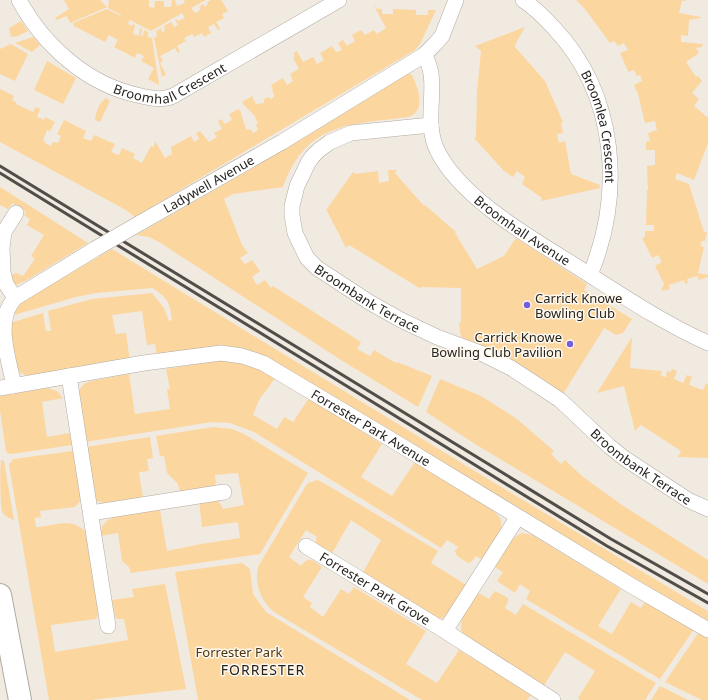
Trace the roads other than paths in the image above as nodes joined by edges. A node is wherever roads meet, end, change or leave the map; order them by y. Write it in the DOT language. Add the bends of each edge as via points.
graph roads {
  1 [pos="19,0"];
  2 [pos="339,0"];
  3 [pos="456,0"];
  4 [pos="523,0"];
  5 [pos="424,55"];
  6 [pos="431,125"];
  7 [pos="16,213"];
  8 [pos="1,273"];
  9 [pos="590,275"];
  10 [pos="15,298"];
  11 [pos="708,343"];
  12 [pos="69,376"];
  13 [pos="7,387"];
  14 [pos="224,492"];
  15 [pos="708,509"];
  16 [pos="91,513"];
  17 [pos="517,518"];
  18 [pos="306,546"];
  19 [pos="0,595"];
  20 [pos="108,626"];
  21 [pos="708,630"];
  22 [pos="445,631"];
  23 [pos="20,700"];
  24 [pos="553,700"];
  1 -- 2 [label="street, Broomhall Crescent" via="55,48 82,71 114,88 159,99 173,96"];
  3 -- 5 [label="street, Ladywell Avenue" via="442,36"];
  4 -- 9 [label="street, Broomlea Crescent" via="542,15 575,54 591,84 605,125 611,168 610,202 604,238"];
  5 -- 6 [label="street, Broomhall Avenue" via="432,74"];
  5 -- 10 [label="street, Ladywell Avenue, bridge" via="282,142"];
  6 -- 9 [label="street, Broomhall Avenue" via="433,139 445,164 480,201"];
  6 -- 15 [label="street, Broombank Terrace" via="351,133 330,142 312,157 297,186 292,206 295,233 307,258 317,268 401,320 511,368 560,400 624,458 688,500"];
  7 -- 8 [label="street" via="4,232"];
  8 -- 10 [label="street"];
  9 -- 11 [label="street, Broomhall Avenue" via="659,319"];
  10 -- 13 [label="street" via="6,315 4,327"];
  12 -- 13 [label="street, Forrester Park Avenue"];
  12 -- 16 [label="street"];
  12 -- 17 [label="street, Forrester Park Avenue" via="221,353 242,356 263,363"];
  14 -- 16 [label="street"];
  16 -- 20 [label="street"];
  17 -- 21 [label="street, Forrester Park Avenue"];
  17 -- 22 [label="street, Forrester Park Grove"];
  18 -- 22 [label="street, Forrester Park Grove"];
  19 -- 23 [label="main road"];
  22 -- 24 [label="street, Forrester Park Grove"];
}
